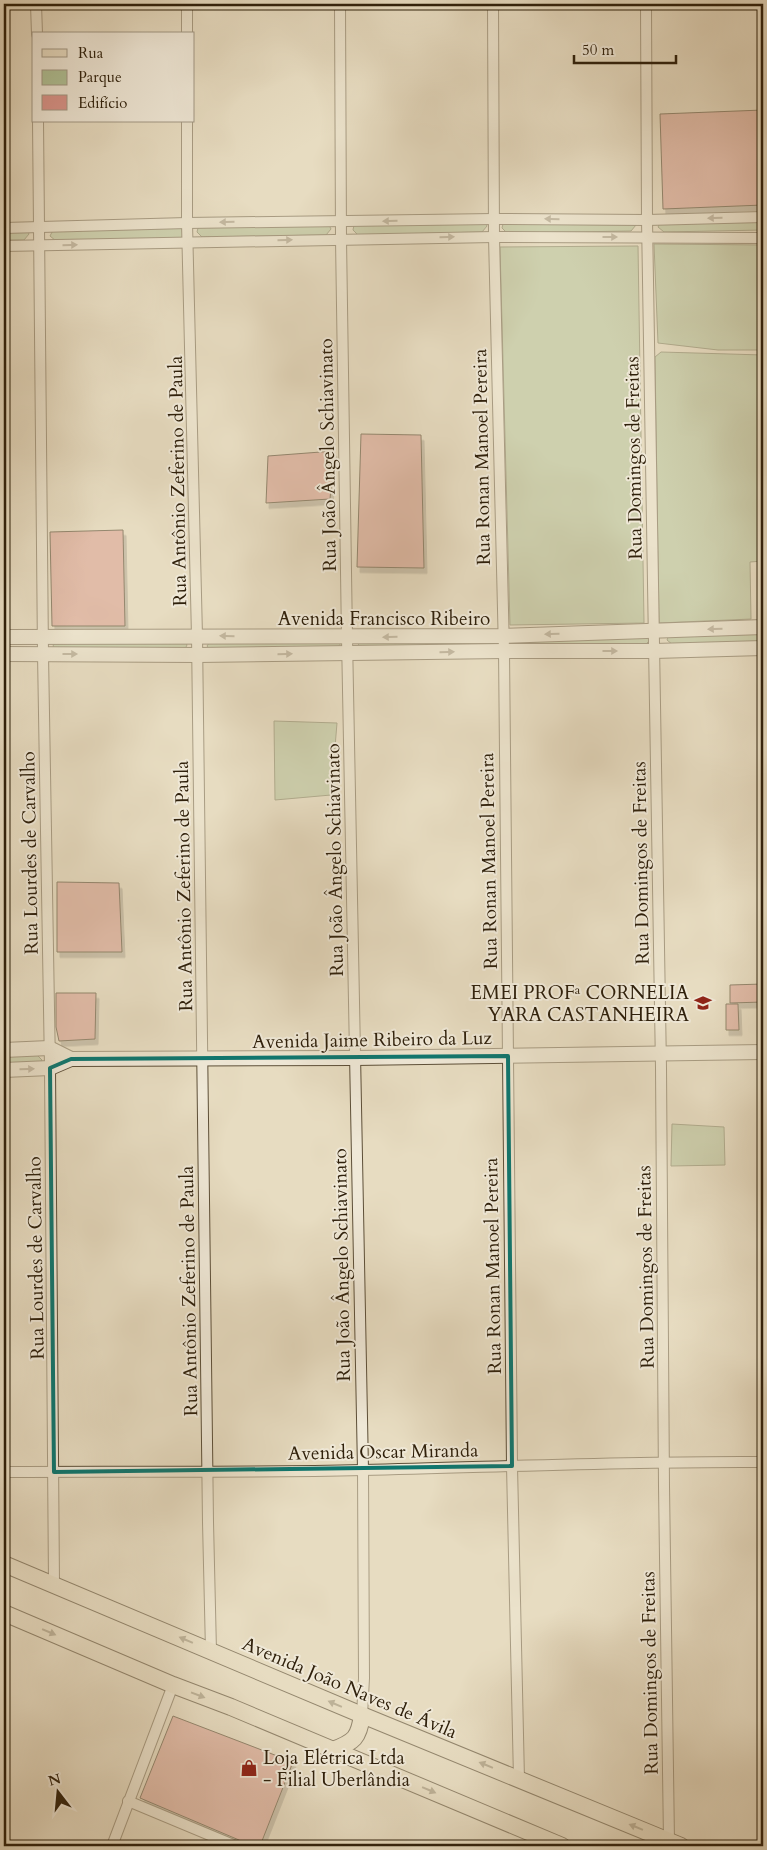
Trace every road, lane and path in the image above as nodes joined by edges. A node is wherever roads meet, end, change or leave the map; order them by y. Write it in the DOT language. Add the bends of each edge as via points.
graph roads {
  1 [pos="36,4"];
  2 [pos="186,4"];
  3 [pos="340,4"];
  4 [pos="493,4"];
  5 [pos="646,4"];
  6 [pos="37,32"];
  7 [pos="187,32"];
  8 [pos="38,122"];
  9 [pos="187,122"];
  10 [pos="763,217"];
  11 [pos="494,219"];
  12 [pos="647,220"];
  13 [pos="342,222"];
  14 [pos="187,223"];
  15 [pos="4,228"];
  16 [pos="39,228"];
  17 [pos="494,237"];
  18 [pos="648,237"];
  19 [pos="763,238"];
  20 [pos="341,239"];
  21 [pos="189,242"];
  22 [pos="4,246"];
  23 [pos="39,246"];
  24 [pos="763,626"];
  25 [pos="738,628"];
  26 [pos="653,631"];
  27 [pos="43,636"];
  28 [pos="198,636"];
  29 [pos="503,636"];
  30 [pos="4,638"];
  31 [pos="347,638"];
  32 [pos="739,648"];
  33 [pos="763,648"];
  34 [pos="504,651"];
  35 [pos="654,651"];
  36 [pos="4,654"];
  37 [pos="43,654"];
  38 [pos="348,654"];
  39 [pos="198,655"];
  40 [pos="49,1048"];
  41 [pos="4,1050"];
  42 [pos="763,1052"];
  43 [pos="660,1053"];
  44 [pos="508,1056"];
  45 [pos="355,1058"];
  46 [pos="71,1059"];
  47 [pos="203,1059"];
  48 [pos="50,1068"];
  49 [pos="4,1070"];
  50 [pos="665,1461"];
  51 [pos="763,1462"];
  52 [pos="512,1466"];
  53 [pos="363,1470"];
  54 [pos="4,1472"];
  55 [pos="54,1472"];
  56 [pos="208,1472"];
  57 [pos="4,1564"];
  58 [pos="54,1585"];
  59 [pos="4,1613"];
  60 [pos="211,1650"];
  61 [pos="173,1685"];
  62 [pos="362,1715"];
  63 [pos="333,1750"];
  64 [pos="519,1779"];
  65 [pos="128,1801"];
  66 [pos="675,1844"];
  67 [pos="112,1846"];
  68 [pos="236,1846"];
  69 [pos="562,1846"];
  1 -- 6 [label="street"];
  2 -- 7 [label="street"];
  3 -- 13 [label="street, Rua João Ângelo Schiavinato"];
  4 -- 11 [label="street, Rua Ronan Manoel Pereira"];
  5 -- 12 [label="street, Rua Domingos de Freitas"];
  8 -- 16 [label="street, Rua Lourdes de Carvalho"];
  9 -- 14 [label="street, Rua Antônio Zeferino de Paula"];
  10 -- 12 [label="street, one-way"];
  12 -- 11 [label="street, one-way"];
  11 -- 13 [label="street, one-way"];
  11 -- 17 [label="street, Rua Ronan Manoel Pereira"];
  12 -- 18 [label="street, Rua Domingos de Freitas"];
  13 -- 14 [label="street, one-way"];
  13 -- 20 [label="street, Rua João Ângelo Schiavinato"];
  14 -- 16 [label="street"];
  14 -- 21 [label="street, Rua Antônio Zeferino de Paula"];
  15 -- 16 [label="street"];
  16 -- 23 [label="street, Rua Lourdes de Carvalho"];
  17 -- 18 [label="street, one-way"];
  20 -- 17 [label="street, one-way"];
  17 -- 29 [label="street, Rua Ronan Manoel Pereira"];
  18 -- 19 [label="street"];
  18 -- 26 [label="street, Rua Domingos de Freitas"];
  21 -- 20 [label="street, one-way"];
  20 -- 31 [label="street, Rua João Ângelo Schiavinato"];
  23 -- 21 [label="street, one-way"];
  21 -- 28 [label="street, Rua Antônio Zeferino de Paula"];
  22 -- 23 [label="street"];
  23 -- 27 [label="street, Rua Lourdes de Carvalho"];
  24 -- 25 [label="street, Avenida Francisco Ribeiro"];
  25 -- 26 [label="street, Avenida Francisco Ribeiro, one-way"];
  25 -- 32 [label="street"];
  26 -- 29 [label="street, Avenida Francisco Ribeiro, one-way"];
  26 -- 35 [label="street, Rua Domingos de Freitas"];
  27 -- 28 [label="street, Avenida Francisco Ribeiro"];
  27 -- 30 [label="street, Avenida Francisco Ribeiro"];
  27 -- 37 [label="street, Rua Lourdes de Carvalho"];
  31 -- 28 [label="street, Avenida Francisco Ribeiro, one-way"];
  28 -- 39 [label="street, Rua Antônio Zeferino de Paula"];
  29 -- 31 [label="street, Avenida Francisco Ribeiro, one-way"];
  29 -- 34 [label="street, Rua Ronan Manoel Pereira"];
  31 -- 38 [label="street, Rua João Ângelo Schiavinato"];
  32 -- 33 [label="street, Avenida Francisco Ribeiro"];
  32 -- 35 [label="street, Avenida Francisco Ribeiro"];
  34 -- 35 [label="street, Avenida Francisco Ribeiro, one-way"];
  38 -- 34 [label="street, Avenida Francisco Ribeiro, one-way"];
  34 -- 44 [label="street, Rua Ronan Manoel Pereira"];
  35 -- 43 [label="street, Rua Domingos de Freitas"];
  36 -- 37 [label="street, Avenida Francisco Ribeiro"];
  37 -- 39 [label="street, Avenida Francisco Ribeiro, one-way"];
  37 -- 40 [label="street, Rua Lourdes de Carvalho"];
  39 -- 38 [label="street, Avenida Francisco Ribeiro, one-way"];
  38 -- 45 [label="street, Rua João Ângelo Schiavinato"];
  39 -- 47 [label="street, Rua Antônio Zeferino de Paula"];
  40 -- 41 [label="street, Avenida Jaime Ribeiro da Luz"];
  40 -- 46 [label="street, Avenida Jaime Ribeiro da Luz"];
  40 -- 48 [label="street, Rua Lourdes de Carvalho"];
  42 -- 43 [label="street, Avenida Jaime Ribeiro da Luz"];
  43 -- 44 [label="street, Avenida Jaime Ribeiro da Luz"];
  43 -- 50 [label="street, Rua Domingos de Freitas"];
  44 -- 45 [label="street, Avenida Jaime Ribeiro da Luz"];
  44 -- 52 [label="street, Rua Ronan Manoel Pereira"];
  45 -- 47 [label="street, Avenida Jaime Ribeiro da Luz"];
  45 -- 53 [label="street, Rua João Ângelo Schiavinato"];
  46 -- 47 [label="street, Avenida Jaime Ribeiro da Luz"];
  46 -- 48 [label="street, Avenida Jaime Ribeiro da Luz"];
  47 -- 56 [label="street, Rua Antônio Zeferino de Paula"];
  49 -- 48 [label="street, Avenida Jaime Ribeiro da Luz, one-way"];
  48 -- 55 [label="street, Rua Lourdes de Carvalho"];
  50 -- 51 [label="street, Avenida Oscar Miranda"];
  50 -- 52 [label="street, Avenida Oscar Miranda"];
  50 -- 66 [label="street, Rua Domingos de Freitas"];
  52 -- 53 [label="street, Avenida Oscar Miranda"];
  52 -- 64 [label="street, Rua Ronan Manoel Pereira"];
  53 -- 56 [label="street, Avenida Oscar Miranda"];
  53 -- 62 [label="street, Rua João Ângelo Schiavinato"];
  54 -- 55 [label="street, Avenida Oscar Miranda"];
  55 -- 56 [label="street, Avenida Oscar Miranda"];
  55 -- 58 [label="street, Rua Lourdes de Carvalho"];
  56 -- 60 [label="street, Rua Antônio Zeferino de Paula"];
  57 -- 58 [label="main road, Avenida João Naves de Ávila"];
  60 -- 58 [label="main road, Avenida João Naves de Ávila, one-way"];
  59 -- 61 [label="main road, one-way"];
  62 -- 60 [label="main road, Avenida João Naves de Ávila, one-way"];
  61 -- 63 [label="main road, one-way"];
  61 -- 65 [label="street"];
  62 -- 63 [label="main road" via="361,1729 353,1741"];
  64 -- 62 [label="main road, Avenida João Naves de Ávila, one-way"];
  63 -- 69 [label="main road, one-way"];
  66 -- 64 [label="main road, Avenida João Naves de Ávila, one-way"];
  65 -- 67 [label="street"];
  65 -- 68 [label="street"];
}
